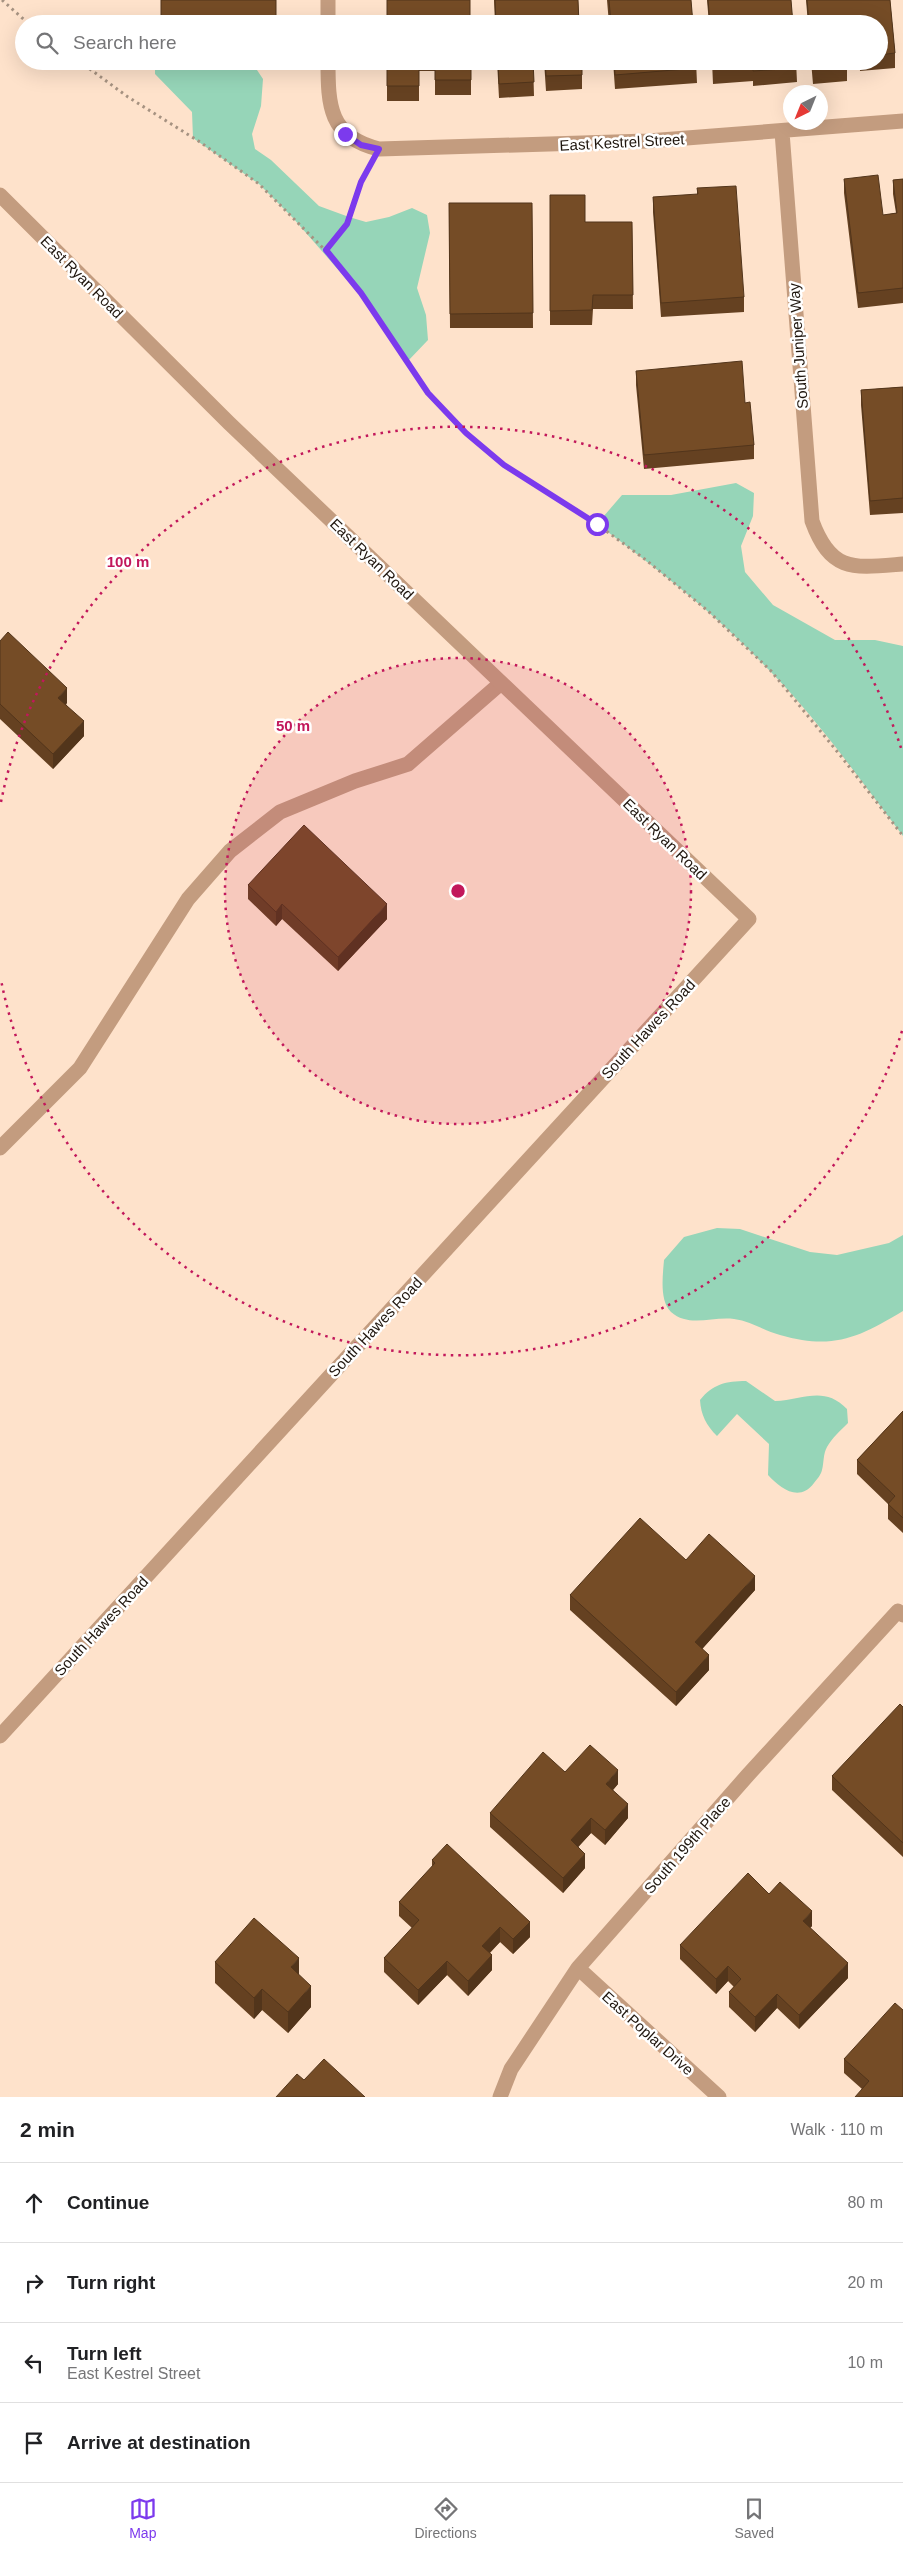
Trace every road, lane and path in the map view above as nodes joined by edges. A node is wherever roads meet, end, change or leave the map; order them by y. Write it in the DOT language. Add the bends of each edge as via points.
graph roads {
  1 [pos="2,0"];
  2 [pos="328,0"];
  3 [pos="19,15"];
  4 [pos="328,15"];
  5 [pos="91,70"];
  6 [pos="328,70"];
  7 [pos="903,121"];
  8 [pos="782,132"];
  9 [pos="379,149"];
  10 [pos="0,195"];
  11 [pos="326,250"];
  12 [pos="903,564"];
  13 [pos="501,683"];
  14 [pos="903,836"];
  15 [pos="749,919"];
  16 [pos="0,1148"];
  17 [pos="901,1613"];
  18 [pos="0,1736"];
  19 [pos="578,1968"];
  20 [pos="500,2097"];
  21 [pos="719,2097"];
  1 -- 3 [label="path"];
  2 -- 4 [label="street"];
  5 -- 11 [label="path" via="259,184"];
  6 -- 9 [label="street, East Kestrel Street" via="328,99 336,122 345,134 361,145"];
  7 -- 8 [label="street, East Kestrel Street"];
  8 -- 9 [label="street, East Kestrel Street" via="648,141"];
  8 -- 12 [label="street, South Juniper Way" via="812,521 820,543 843,564 866,567"];
  9 -- 11 [label="path" via="361,182 347,224"];
  10 -- 13 [label="street, East Ryan Road" via="229,423"];
  11 -- 14 [label="path" via="361,293 428,393 466,433 504,465 580,512 646,560 708,611 770,671"];
  13 -- 15 [label="street, East Ryan Road"];
  13 -- 16 [label="street" via="408,764 280,812 230,851 188,899 80,1068"];
  15 -- 18 [label="street, South Hawes Road"];
  17 -- 19 [label="street, South 199th Place" via="747,1776"];
  19 -- 20 [label="street, South 199th Place" via="511,2070"];
  19 -- 21 [label="street, East Poplar Drive"];
}
